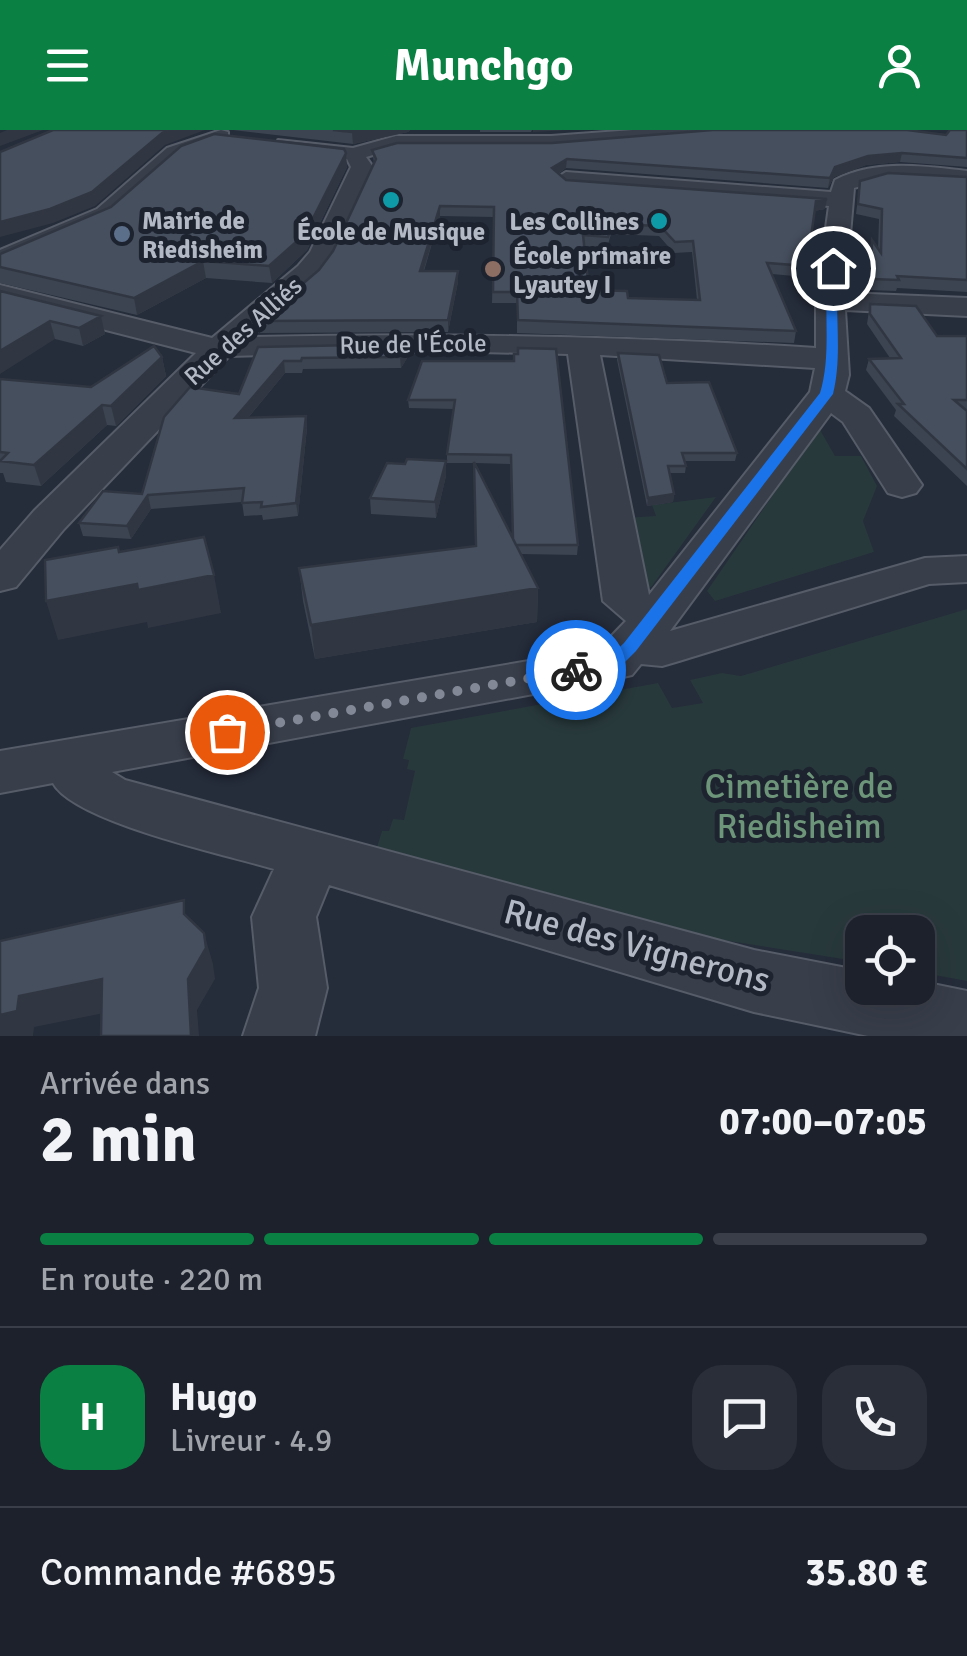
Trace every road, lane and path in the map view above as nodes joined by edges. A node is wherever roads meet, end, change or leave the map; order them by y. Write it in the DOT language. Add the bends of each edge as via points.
graph roads {
  1 [pos="710,130"];
  2 [pos="215,133"];
  3 [pos="576,135"];
  4 [pos="356,157"];
  5 [pos="967,177"];
  6 [pos="566,179"];
  7 [pos="840,200"];
  8 [pos="0,260"];
  9 [pos="0,294"];
  10 [pos="830,301"];
  11 [pos="967,307"];
  12 [pos="582,346"];
  13 [pos="219,348"];
  14 [pos="829,377"];
  15 [pos="902,486"];
  16 [pos="967,570"];
  17 [pos="0,578"];
  18 [pos="642,633"];
  19 [pos="71,760"];
  20 [pos="0,772"];
  21 [pos="311,855"];
  22 [pos="967,1024"];
  23 [pos="278,1036"];
  1 -- 3 [label="street"];
  2 -- 4 [label="street"];
  2 -- 8 [label="street" via="174,152 105,214"];
  3 -- 4 [label="street" via="396,142"];
  4 -- 13 [label="street, Rue des Alliés" via="362,167 318,260"];
  5 -- 7 [label="street" via="862,176 844,185"];
  6 -- 7 [label="street"];
  7 -- 10 [label="street"];
  9 -- 13 [label="street, Rue de l'École"];
  10 -- 11 [label="street"];
  10 -- 14 [label="street"];
  12 -- 13 [label="street, Rue de l'École"];
  12 -- 14 [label="street, Rue de l'École"];
  12 -- 18 [label="street" via="626,601"];
  13 -- 17 [label="street, Rue des Alliés"];
  14 -- 15 [label="street"];
  14 -- 18 [label="street"];
  16 -- 18 [label="street" via="925,571 662,650"];
  18 -- 19 [label="street" via="614,663"];
  19 -- 20 [label="street"];
  19 -- 21 [label="street, Rue des Vignerons" via="79,779 108,797"];
  21 -- 22 [label="street, Rue des Vignerons" via="754,981"];
  21 -- 23 [label="street" via="284,917 293,988"];
}
